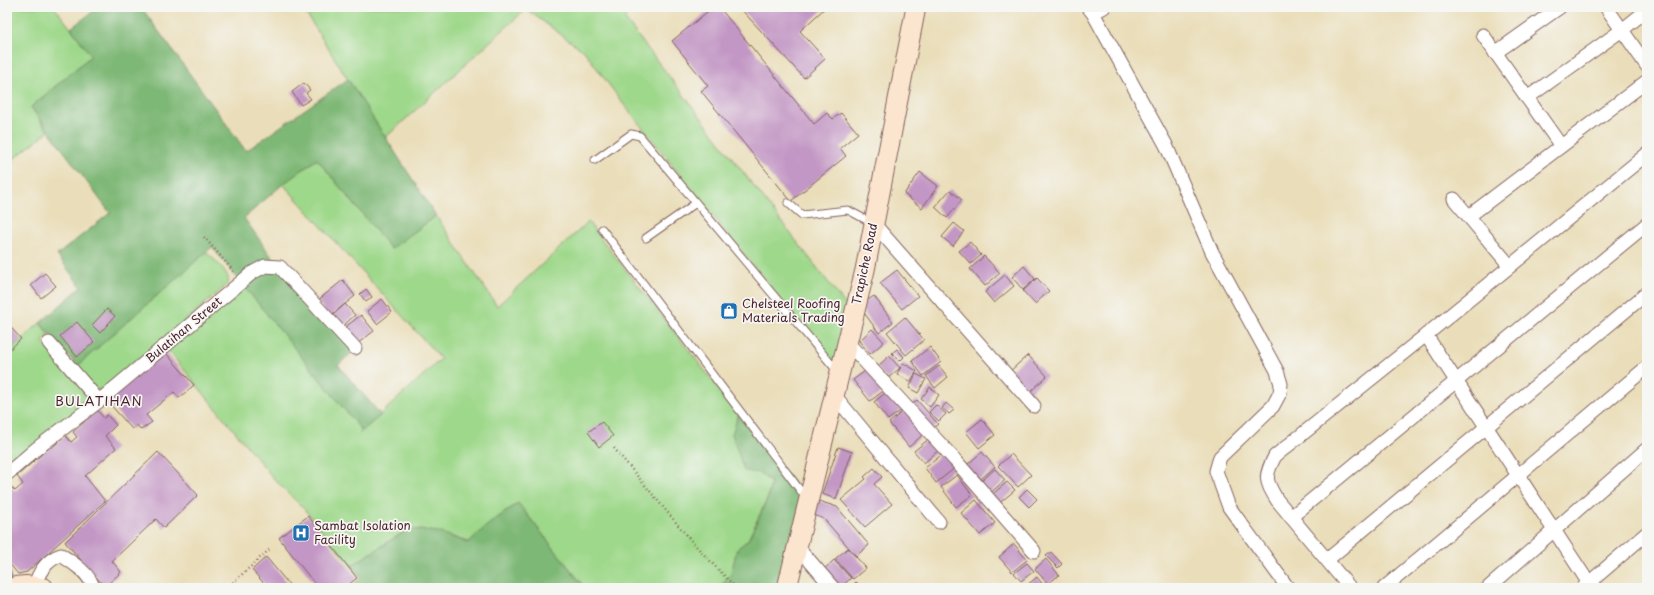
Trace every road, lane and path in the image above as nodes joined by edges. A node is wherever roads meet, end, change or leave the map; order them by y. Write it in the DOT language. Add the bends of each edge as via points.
graph roads {
  1 [pos="916,7"];
  2 [pos="1560,7"];
  3 [pos="1606,7"];
  4 [pos="1095,9"];
  5 [pos="1647,10"];
  6 [pos="1622,30"];
  7 [pos="1483,35"];
  8 [pos="1495,53"];
  9 [pos="1647,66"];
  10 [pos="1647,80"];
  11 [pos="1527,98"];
  12 [pos="1561,146"];
  13 [pos="1647,154"];
  14 [pos="595,160"];
  15 [pos="1454,199"];
  16 [pos="788,202"];
  17 [pos="696,203"];
  18 [pos="1468,216"];
  19 [pos="874,224"];
  20 [pos="1647,224"];
  21 [pos="602,229"];
  22 [pos="204,237"];
  23 [pos="646,238"];
  24 [pos="1510,266"];
  25 [pos="242,280"];
  26 [pos="1647,293"];
  27 [pos="1426,335"];
  28 [pos="847,342"];
  29 [pos="49,343"];
  30 [pos="354,348"];
  31 [pos="1647,368"];
  32 [pos="840,374"];
  33 [pos="1456,381"];
  34 [pos="834,395"];
  35 [pos="99,401"];
  36 [pos="1034,406"];
  37 [pos="1487,427"];
  38 [pos="614,448"];
  39 [pos="1647,449"];
  40 [pos="7,474"];
  41 [pos="1518,475"];
  42 [pos="808,501"];
  43 [pos="1291,517"];
  44 [pos="939,522"];
  45 [pos="1554,530"];
  46 [pos="1646,536"];
  47 [pos="797,546"];
  48 [pos="270,549"];
  49 [pos="1034,551"];
  50 [pos="1327,560"];
  51 [pos="1588,586"];
  52 [pos="40,587"];
  53 [pos="10,588"];
  54 [pos="93,588"];
  55 [pos="227,588"];
  56 [pos="736,588"];
  57 [pos="787,588"];
  58 [pos="833,588"];
  59 [pos="1288,588"];
  60 [pos="1350,588"];
  61 [pos="1384,588"];
  62 [pos="1488,588"];
  1 -- 19 [label="street, Trapiche Road"];
  2 -- 8 [label="street"];
  3 -- 6 [label="street"];
  4 -- 59 [label="street" via="1166,144 1212,252 1277,371 1281,384 1280,393 1273,406 1220,457 1216,471 1229,507"];
  5 -- 6 [label="street"];
  6 -- 9 [label="street"];
  6 -- 11 [label="street"];
  7 -- 8 [label="street"];
  8 -- 11 [label="street"];
  10 -- 12 [label="street"];
  11 -- 12 [label="street"];
  12 -- 18 [label="street"];
  13 -- 24 [label="street"];
  14 -- 17 [label="lane" via="631,134 637,134"];
  15 -- 18 [label="street"];
  16 -- 19 [label="lane" via="802,215 848,210"];
  17 -- 23 [label="lane"];
  17 -- 32 [label="lane"];
  18 -- 24 [label="street"];
  19 -- 28 [label="street, Trapiche Road"];
  19 -- 36 [label="street"];
  20 -- 33 [label="street"];
  21 -- 42 [label="lane"];
  22 -- 25 [label="path"];
  24 -- 27 [label="street"];
  25 -- 30 [label="street, Bulatihan Street" via="265,266 280,267"];
  25 -- 35 [label="street, Bulatihan Street"];
  26 -- 37 [label="street"];
  27 -- 33 [label="street"];
  27 -- 43 [label="street" via="1275,456 1267,471 1269,485"];
  28 -- 32 [label="street, Trapiche Road"];
  28 -- 49 [label="street"];
  29 -- 35 [label="street"];
  31 -- 41 [label="street"];
  32 -- 34 [label="street, Trapiche Road"];
  33 -- 37 [label="street"];
  33 -- 43 [label="street"];
  34 -- 42 [label="street, Trapiche Road"];
  34 -- 44 [label="street"];
  35 -- 40 [label="street, Bulatihan Street"];
  37 -- 41 [label="street"];
  37 -- 50 [label="street"];
  38 -- 56 [label="path" via="693,543"];
  39 -- 45 [label="street"];
  41 -- 45 [label="street"];
  41 -- 61 [label="street"];
  42 -- 47 [label="street, Trapiche Road"];
  43 -- 50 [label="street"];
  45 -- 51 [label="street"];
  45 -- 62 [label="street"];
  46 -- 51 [label="street"];
  47 -- 57 [label="street, Trapiche Road"];
  47 -- 58 [label="street"];
  48 -- 55 [label="path"];
  50 -- 60 [label="street"];
  52 -- 53 [label="street" via="19,585"];
  52 -- 54 [label="street" via="37,579 51,559 61,555 83,572"];
}
